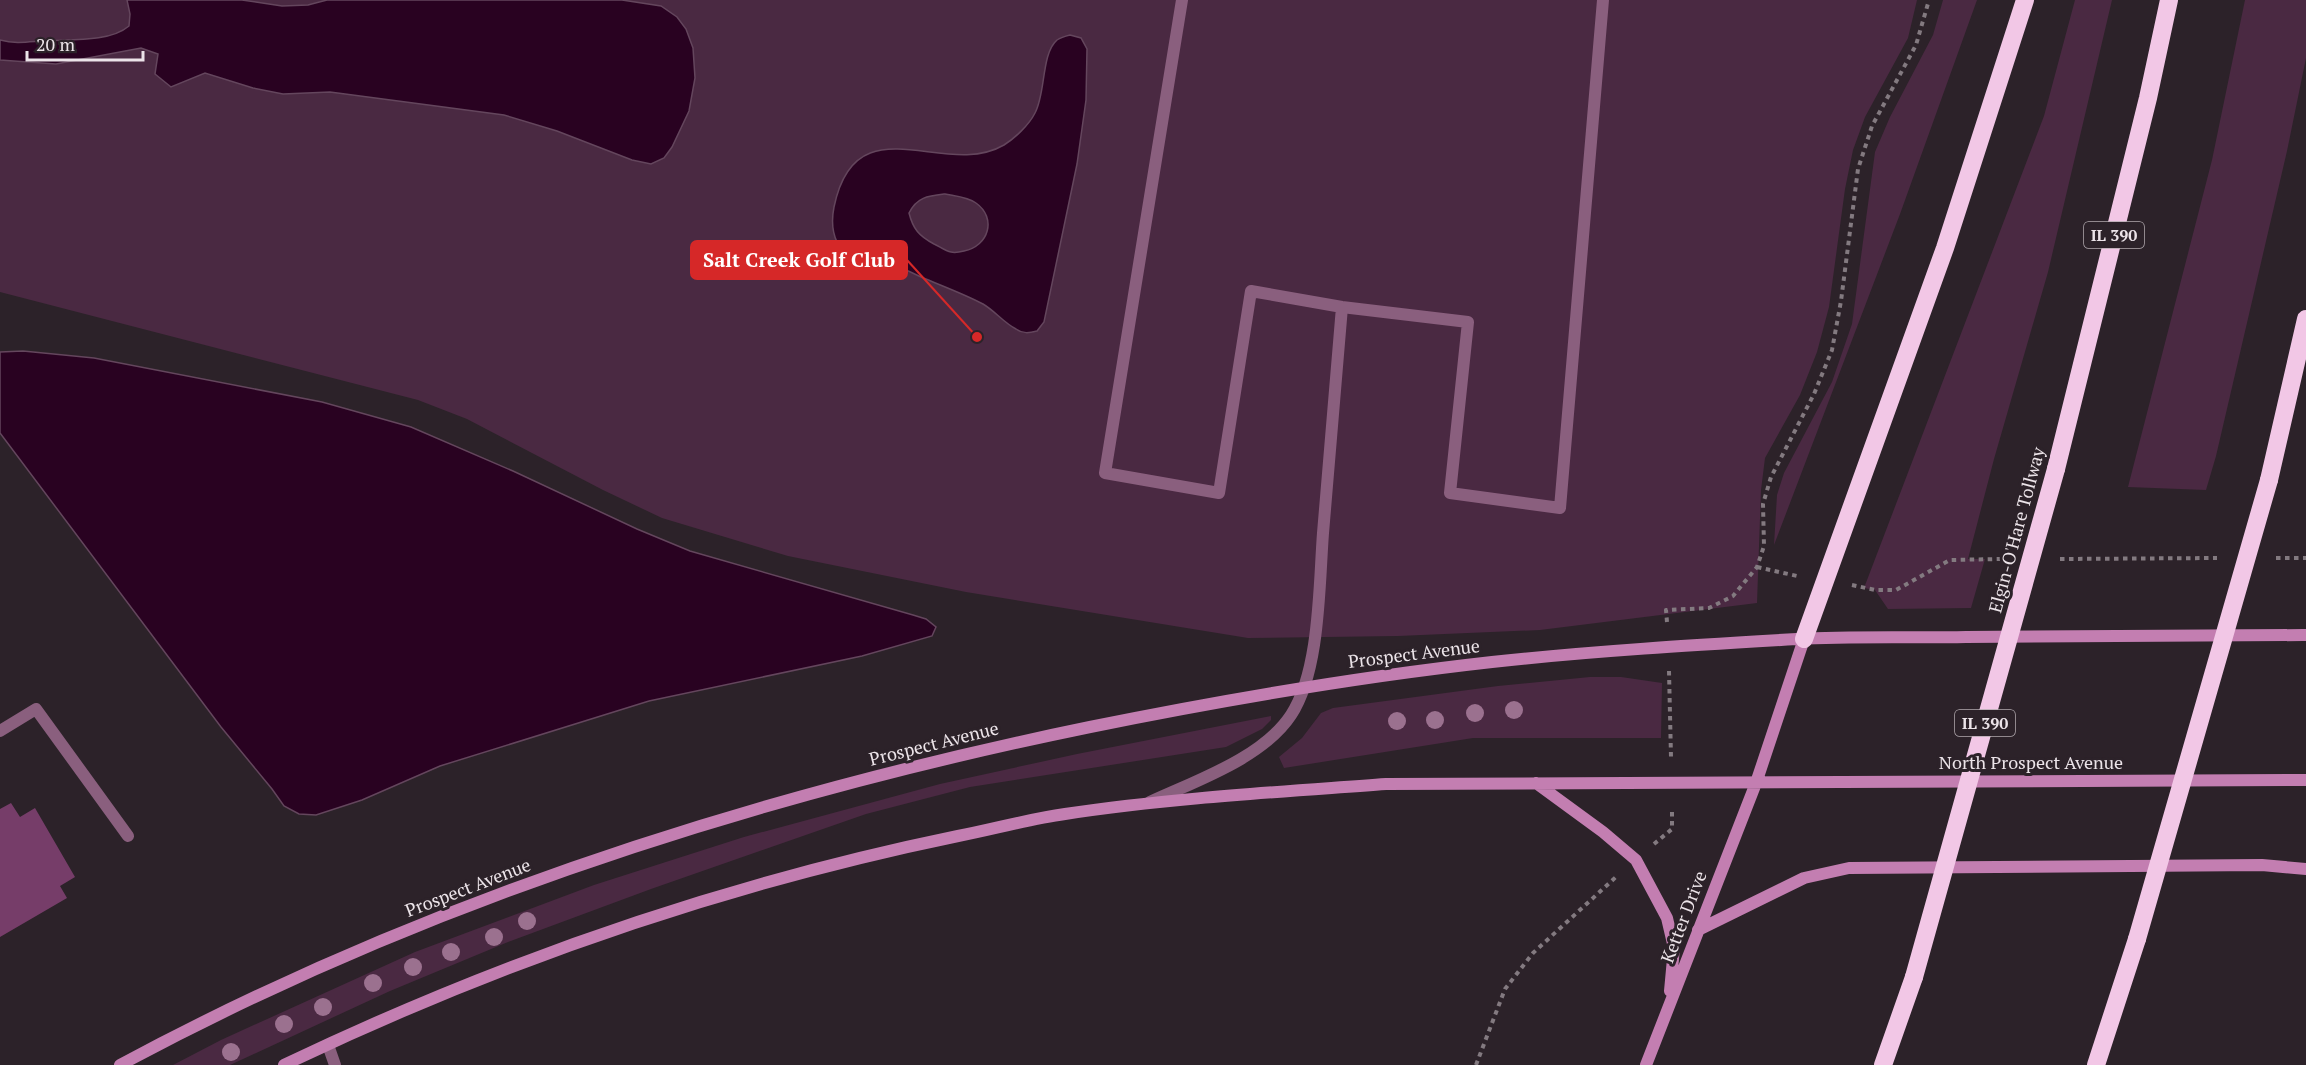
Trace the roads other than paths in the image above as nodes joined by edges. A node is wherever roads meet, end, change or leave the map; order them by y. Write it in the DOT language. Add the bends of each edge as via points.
graph roads {
  1 [pos="1182,0"];
  2 [pos="1603,0"];
  3 [pos="2025,0"];
  4 [pos="2169,0"];
  5 [pos="1342,307"];
  6 [pos="2306,319"];
  7 [pos="2306,635"];
  8 [pos="1804,639"];
  9 [pos="1306,687"];
  10 [pos="0,731"];
  11 [pos="2306,780"];
  12 [pos="1536,783"];
  13 [pos="1756,783"];
  14 [pos="1145,804"];
  15 [pos="128,836"];
  16 [pos="2306,869"];
  17 [pos="1698,930"];
  18 [pos="1668,1009"];
  19 [pos="328,1045"];
  20 [pos="120,1065"];
  21 [pos="284,1065"];
  22 [pos="335,1065"];
  23 [pos="1646,1065"];
  24 [pos="1883,1065"];
  25 [pos="2096,1065"];
  1 -- 5 [label="lane" via="1105,473 1219,493 1251,291"];
  2 -- 5 [label="lane" via="1560,508 1450,493 1468,322"];
  3 -- 8 [label="highway" via="1945,248"];
  4 -- 24 [label="highway, Elgin-O'Hare Tollway / IL 390, bridge" via="2056,470 1914,977"];
  5 -- 9 [label="lane" via="1316,615"];
  6 -- 25 [label="highway, bridge" via="2269,480 2137,939"];
  7 -- 8 [label="main road"];
  8 -- 9 [label="main road, Prospect Avenue" via="1495,662"];
  8 -- 13 [label="main road, Ketter Drive"];
  9 -- 14 [label="lane" via="1291,716 1248,754"];
  9 -- 20 [label="main road, Prospect Avenue" via="1172,710 927,763 783,800 638,846 412,928 250,1000"];
  10 -- 15 [label="lane" via="36,709"];
  11 -- 13 [label="main road, North Prospect Avenue"];
  12 -- 13 [label="main road"];
  12 -- 14 [label="main road" via="1386,784"];
  12 -- 18 [label="main road" via="1636,860 1667,918 1674,948"];
  13 -- 17 [label="main road, Ketter Drive"];
  14 -- 19 [label="main road" via="1064,814 891,850 716,896 475,981"];
  16 -- 17 [label="main road" via="2262,865 1849,868 1804,878"];
  17 -- 18 [label="main road, Ketter Drive"];
  18 -- 23 [label="main road, Ketter Drive"];
  19 -- 21 [label="main road"];
  19 -- 22 [label="lane"];
}
